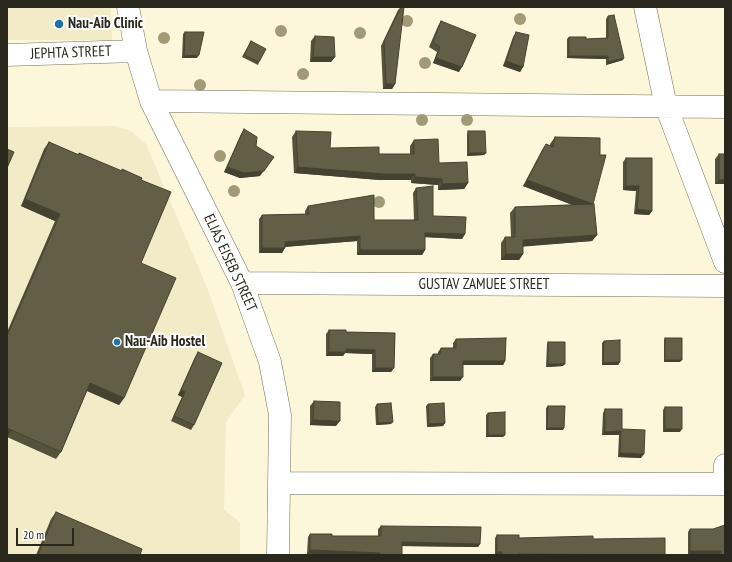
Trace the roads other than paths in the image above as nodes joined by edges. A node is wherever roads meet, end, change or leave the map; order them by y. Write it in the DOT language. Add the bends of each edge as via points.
graph roads {
  1 [pos="128,7"];
  2 [pos="645,7"];
  3 [pos="136,51"];
  4 [pos="7,55"];
  5 [pos="151,101"];
  6 [pos="666,106"];
  7 [pos="725,107"];
  8 [pos="725,262"];
  9 [pos="242,283"];
  10 [pos="725,286"];
  11 [pos="725,478"];
  12 [pos="279,483"];
  13 [pos="278,555"];
  1 -- 3 [label="street, ELIAS EISEB STREET"];
  2 -- 6 [label="street"];
  3 -- 4 [label="street, JEPHTA STREET"];
  3 -- 5 [label="street, ELIAS EISEB STREET"];
  5 -- 6 [label="street"];
  5 -- 9 [label="street, ELIAS EISEB STREET"];
  6 -- 7 [label="street"];
  6 -- 8 [label="street"];
  9 -- 10 [label="street, GUSTAV ZAMUEE STREET"];
  9 -- 12 [label="street, ELIAS EISEB STREET" via="270,362 280,415"];
  11 -- 12 [label="street"];
  12 -- 13 [label="street, ELIAS EISEB STREET"];
}
